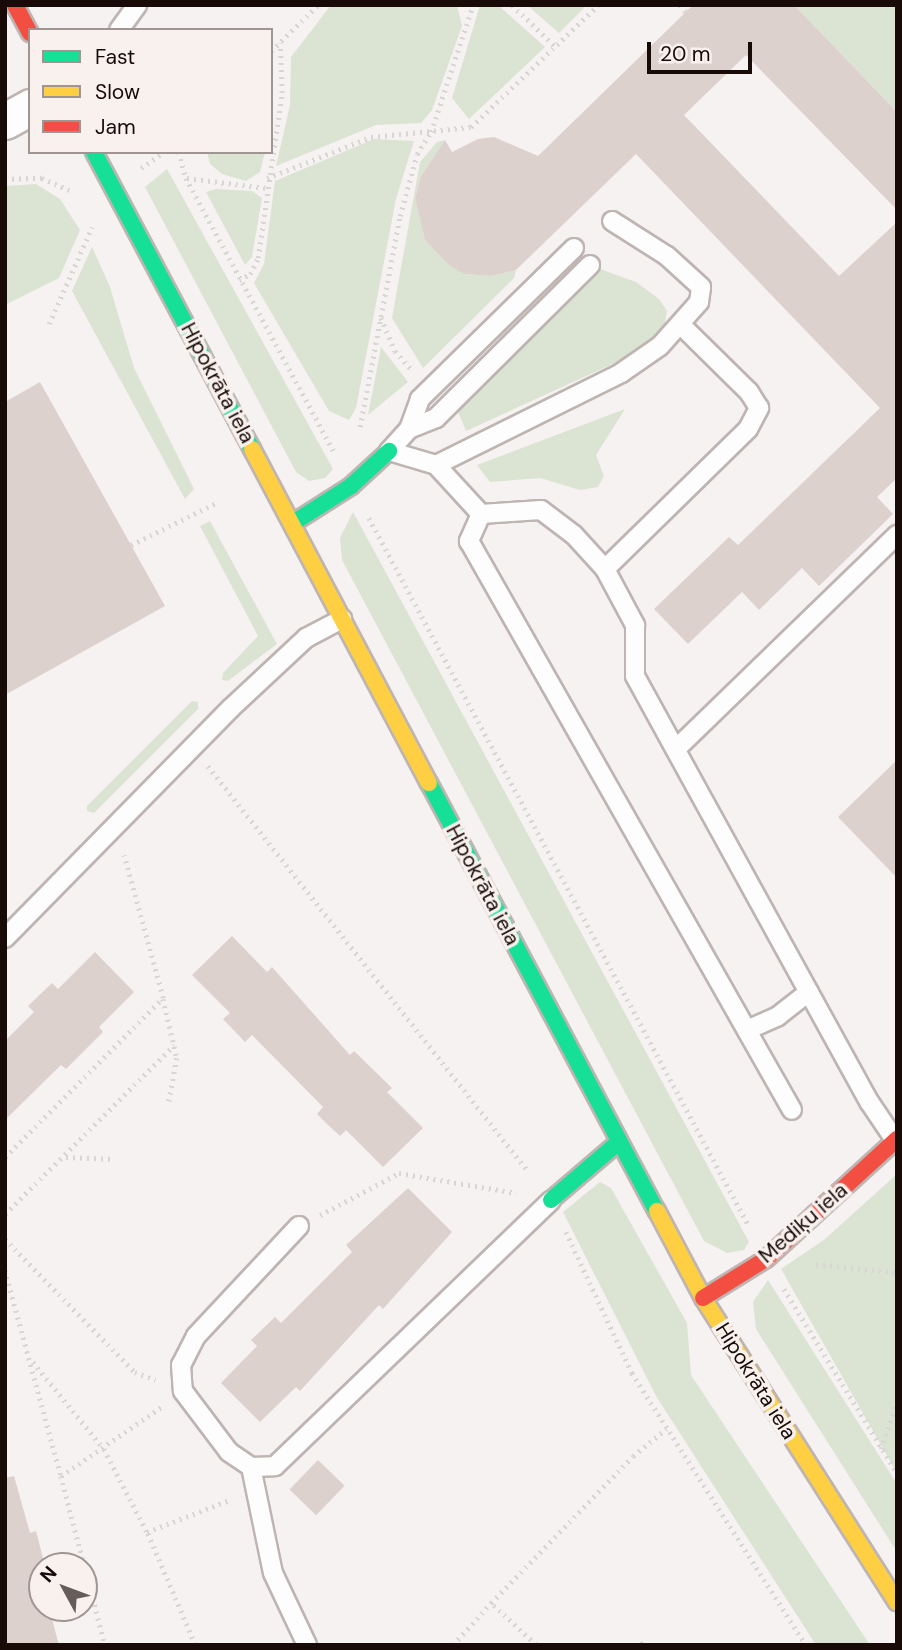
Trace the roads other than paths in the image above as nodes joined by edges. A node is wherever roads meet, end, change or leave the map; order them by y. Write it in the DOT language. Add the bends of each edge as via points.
graph roads {
  1 [pos="15,5"];
  2 [pos="136,5"];
  3 [pos="120,28"];
  4 [pos="28,29"];
  5 [pos="28,108"];
  6 [pos="5,121"];
  7 [pos="95,154"];
  8 [pos="612,221"];
  9 [pos="573,248"];
  10 [pos="590,265"];
  11 [pos="681,325"];
  12 [pos="409,429"];
  13 [pos="389,451"];
  14 [pos="436,464"];
  15 [pos="481,514"];
  16 [pos="293,523"];
  17 [pos="897,535"];
  18 [pos="606,569"];
  19 [pos="342,619"];
  20 [pos="676,749"];
  21 [pos="5,938"];
  22 [pos="809,992"];
  23 [pos="747,1030"];
  24 [pos="792,1110"];
  25 [pos="896,1140"];
  26 [pos="619,1142"];
  27 [pos="551,1200"];
  28 [pos="299,1226"];
  29 [pos="703,1298"];
  30 [pos="251,1467"];
  31 [pos="897,1602"];
  32 [pos="307,1645"];
  1 -- 4 [label="street"];
  2 -- 3 [label="lane"];
  5 -- 6 [label="street"];
  7 -- 16 [label="street, Hipokrāta iela"];
  8 -- 11 [label="lane" via="667,256 701,287 699,302"];
  9 -- 12 [label="lane" via="420,399"];
  10 -- 12 [label="lane" via="436,418"];
  11 -- 14 [label="lane" via="621,373"];
  11 -- 18 [label="lane" via="759,408 748,429"];
  12 -- 13 [label="lane"];
  13 -- 14 [label="lane"];
  13 -- 16 [label="street" via="351,486"];
  14 -- 15 [label="lane"];
  15 -- 18 [label="lane" via="541,510 574,535"];
  15 -- 23 [label="lane" via="469,541"];
  16 -- 19 [label="street, Hipokrāta iela"];
  17 -- 20 [label="lane"];
  18 -- 20 [label="lane" via="635,625 635,676"];
  19 -- 21 [label="lane" via="306,638"];
  19 -- 26 [label="street, Hipokrāta iela"];
  20 -- 22 [label="lane"];
  22 -- 23 [label="lane" via="778,1016"];
  22 -- 25 [label="lane"];
  23 -- 24 [label="lane"];
  25 -- 29 [label="street, Mediķu iela" via="766,1259"];
  26 -- 27 [label="street"];
  26 -- 29 [label="street, Hipokrāta iela"];
  27 -- 30 [label="lane" via="275,1466"];
  28 -- 30 [label="lane" via="196,1335 181,1365 183,1391 229,1452"];
  29 -- 31 [label="street, Hipokrāta iela"];
  30 -- 32 [label="lane" via="273,1573"];
}
